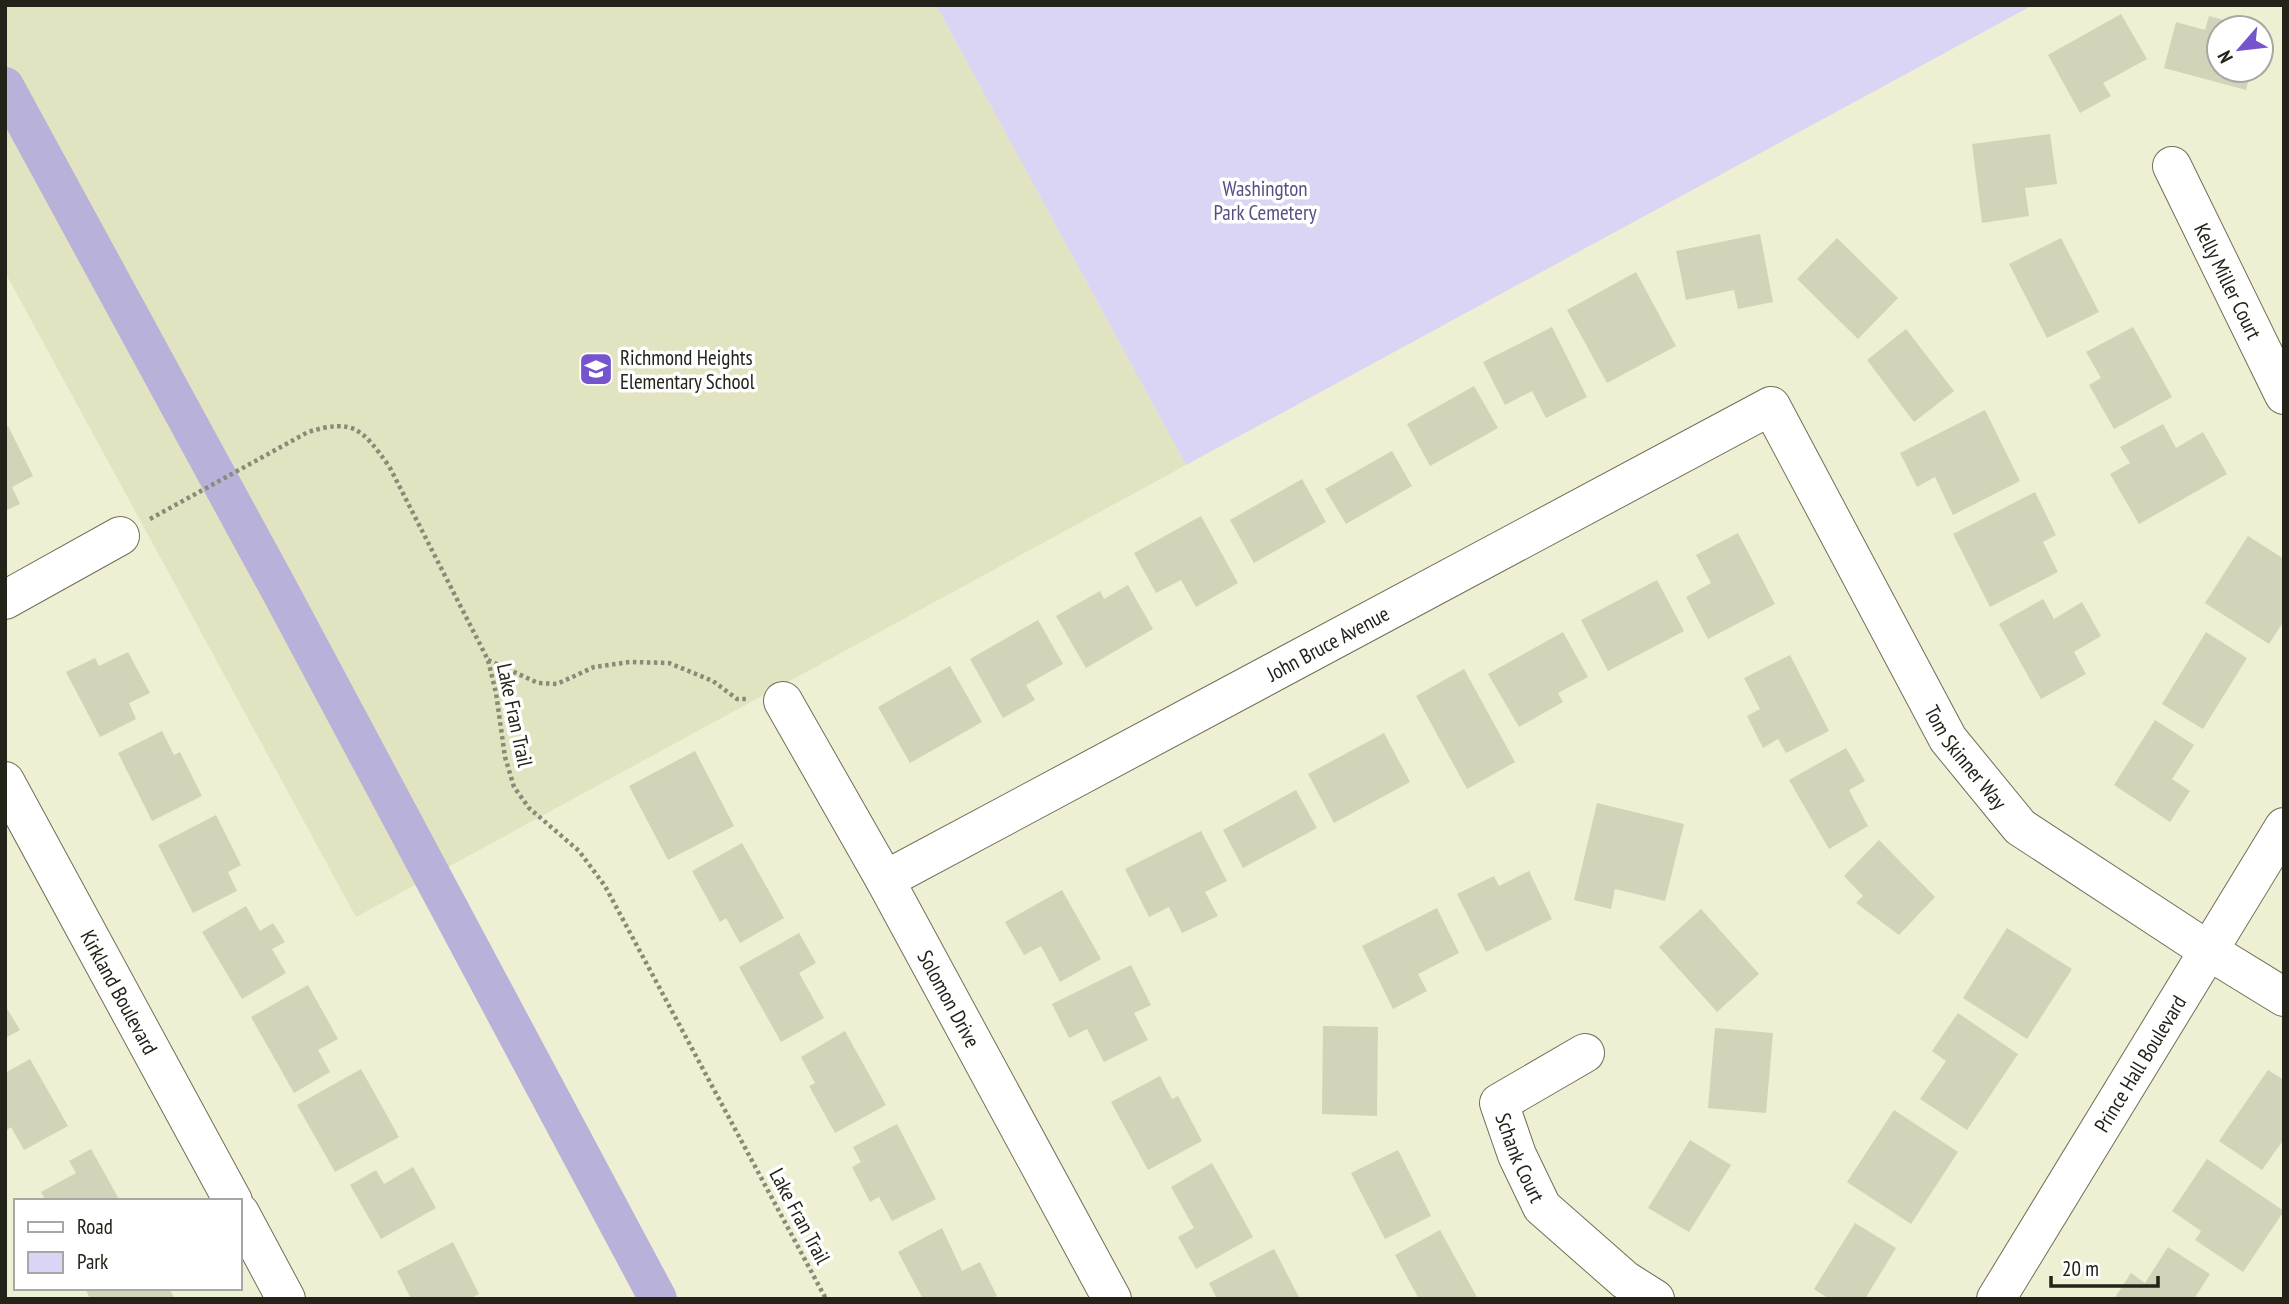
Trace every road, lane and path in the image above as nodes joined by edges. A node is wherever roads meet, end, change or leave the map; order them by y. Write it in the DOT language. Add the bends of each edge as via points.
graph roads {
  1 [pos="2172,166"];
  2 [pos="2284,395"];
  3 [pos="1771,406"];
  4 [pos="159,514"];
  5 [pos="120,536"];
  6 [pos="5,600"];
  7 [pos="488,660"];
  8 [pos="783,701"];
  9 [pos="5,782"];
  10 [pos="2284,827"];
  11 [pos="885,880"];
  12 [pos="2209,951"];
  13 [pos="2284,997"];
  14 [pos="1585,1053"];
  15 [pos="232,1199"];
  16 [pos="242,1217"];
  17 [pos="286,1299"];
  18 [pos="826,1299"];
  19 [pos="1112,1299"];
  20 [pos="1655,1299"];
  21 [pos="1996,1299"];
  1 -- 2 [label="street, Kelly Miller Court"];
  3 -- 11 [label="street, John Bruce Avenue"];
  3 -- 12 [label="street, Tom Skinner Way" via="1948,739 2020,827"];
  4 -- 7 [label="path, Lake Fran Trail" via="308,432 330,425 354,426 389,466"];
  5 -- 6 [label="street"];
  7 -- 8 [label="path" via="538,683 557,684 594,667 669,663 713,681 737,699"];
  7 -- 18 [label="path, Lake Fran Trail" via="514,787 529,808 579,851 605,886"];
  8 -- 11 [label="street, Solomon Drive"];
  9 -- 15 [label="street, Kirkland Boulevard"];
  10 -- 12 [label="street, Prince Hall Boulevard"];
  11 -- 19 [label="street, Solomon Drive"];
  12 -- 13 [label="street, Tom Skinner Way"];
  12 -- 21 [label="street, Prince Hall Boulevard"];
  14 -- 20 [label="street, Schank Court" via="1499,1102 1542,1207 1625,1280"];
  16 -- 17 [label="street"];
}
